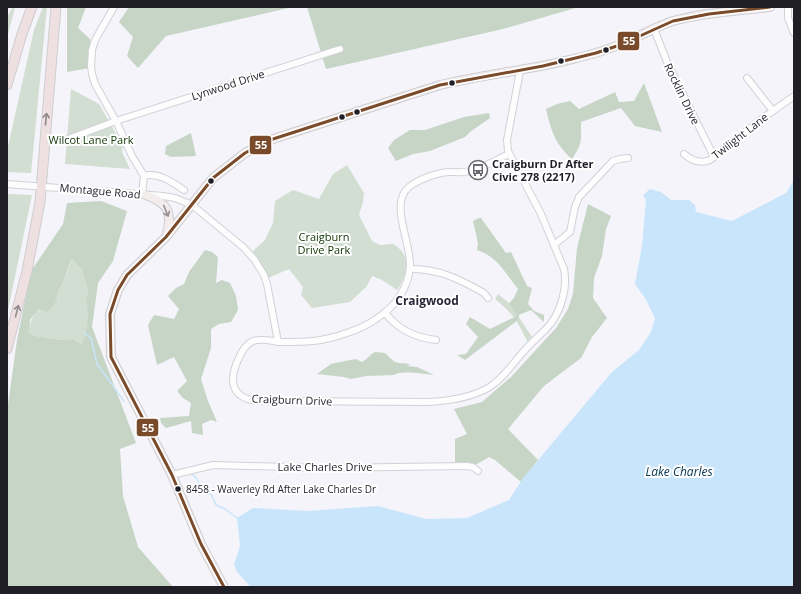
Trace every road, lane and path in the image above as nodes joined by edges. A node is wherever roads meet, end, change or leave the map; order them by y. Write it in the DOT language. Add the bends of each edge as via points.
graph roads {
  1 [pos="32,7"];
  2 [pos="56,7"];
  3 [pos="114,7"];
  4 [pos="770,7"];
  5 [pos="788,7"];
  6 [pos="654,29"];
  7 [pos="794,33"];
  8 [pos="340,49"];
  9 [pos="520,71"];
  10 [pos="747,78"];
  11 [pos="7,85"];
  12 [pos="794,96"];
  13 [pos="773,111"];
  14 [pos="116,121"];
  15 [pos="68,139"];
  16 [pos="509,154"];
  17 [pos="684,154"];
  18 [pos="714,157"];
  19 [pos="628,158"];
  20 [pos="144,176"];
  21 [pos="7,184"];
  22 [pos="41,186"];
  23 [pos="184,190"];
  24 [pos="144,194"];
  25 [pos="192,205"];
  26 [pos="166,237"];
  27 [pos="554,245"];
  28 [pos="410,269"];
  29 [pos="488,298"];
  30 [pos="385,313"];
  31 [pos="436,340"];
  32 [pos="278,342"];
  33 [pos="7,349"];
  34 [pos="478,471"];
  35 [pos="172,475"];
  36 [pos="224,587"];
  1 -- 11 [label="highway"];
  22 -- 2 [label="highway, one-way"];
  3 -- 14 [label="street" via="95,40 91,66 95,84"];
  4 -- 6 [label="main road" via="707,14"];
  5 -- 7 [label="street" via="788,18"];
  6 -- 9 [label="main road" via="599,52"];
  6 -- 18 [label="street, Rocklin Drive" via="667,62"];
  8 -- 14 [label="street, Lynwood Drive"];
  9 -- 16 [label="street, Craigburn Drive" via="507,140"];
  9 -- 25 [label="main road" via="440,85 270,140 245,153 223,169"];
  10 -- 13 [label="street"];
  12 -- 13 [label="street, Twilight Lane"];
  13 -- 18 [label="street, Twilight Lane"];
  14 -- 15 [label="street, Lynwood Drive"];
  14 -- 20 [label="street"];
  16 -- 27 [label="street, Craigburn Drive" via="538,208"];
  16 -- 28 [label="street, Craigburn Drive" via="474,170 437,174 415,183 404,192 400,207"];
  17 -- 18 [label="street, Twilight Lane" via="698,162 708,161"];
  19 -- 27 [label="street" via="613,161 581,194 575,207 570,232"];
  20 -- 23 [label="street" via="158,176"];
  20 -- 24 [label="street"];
  21 -- 22 [label="street, Montague Road"];
  22 -- 24 [label="street, Montague Road"];
  33 -- 22 [label="highway, one-way" via="27,271"];
  24 -- 25 [label="street, Montague Road" via="168,196"];
  24 -- 26 [label="main road, one-way" via="166,207 170,222"];
  25 -- 26 [label="main road"];
  25 -- 32 [label="street, Montague Road" via="247,251 258,264 267,284"];
  26 -- 35 [label="main road" via="127,275 118,290 110,314 111,357"];
  27 -- 32 [label="street, Craigburn Drive" via="566,275 562,300 556,315 501,377 488,388 478,392 454,399 428,402 258,401 239,394 234,387 233,377 243,350 253,341 267,339"];
  28 -- 29 [label="street" via="451,276 484,293"];
  28 -- 30 [label="street, Craigburn Drive" via="405,287"];
  30 -- 31 [label="street" via="405,331"];
  30 -- 32 [label="street, Craigburn Drive" via="374,321 334,336 314,341"];
  34 -- 35 [label="street, Lake Charles Drive" via="467,466 324,468 216,465"];
  35 -- 36 [label="main road" via="201,544"];
}
